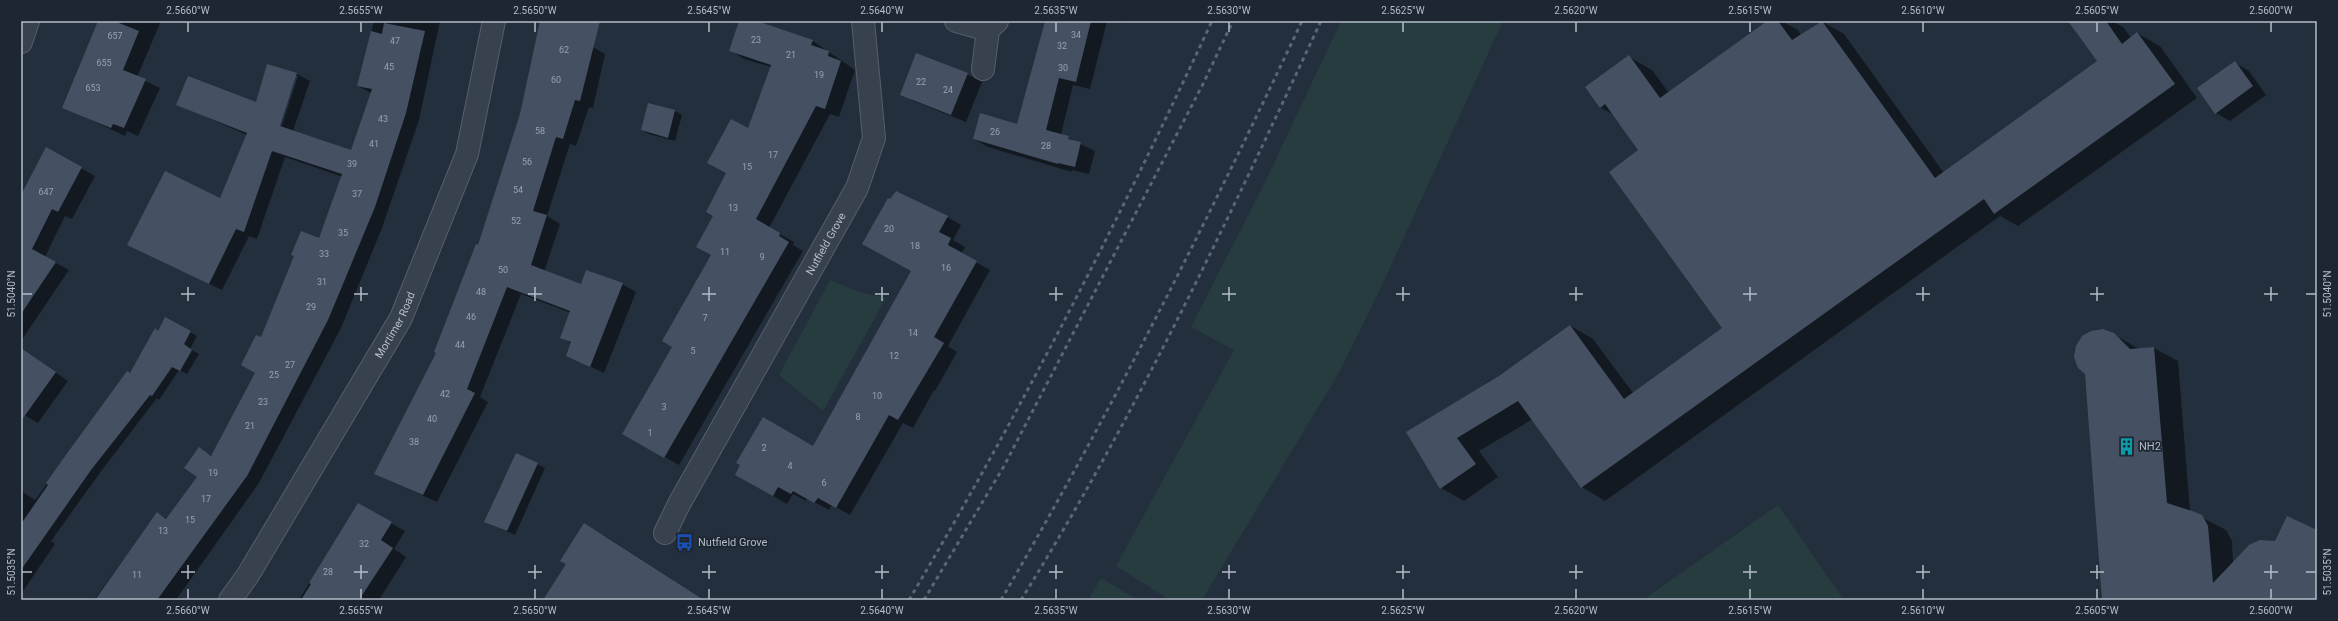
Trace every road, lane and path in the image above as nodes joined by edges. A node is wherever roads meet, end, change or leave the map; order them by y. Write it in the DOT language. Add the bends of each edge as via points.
graph roads {
  1 [pos="28,21"];
  2 [pos="494,21"];
  3 [pos="863,21"];
  4 [pos="956,21"];
  5 [pos="993,25"];
  6 [pos="21,42"];
  7 [pos="984,69"];
  8 [pos="665,533"];
  9 [pos="230,600"];
  1 -- 6 [label="street"];
  2 -- 9 [label="street, Mortimer Road" via="467,154 401,318 248,575"];
  3 -- 8 [label="street, Nutfield Grove" via="874,138 857,188"];
  4 -- 5 [label="street"];
  5 -- 7 [label="street"];
}
